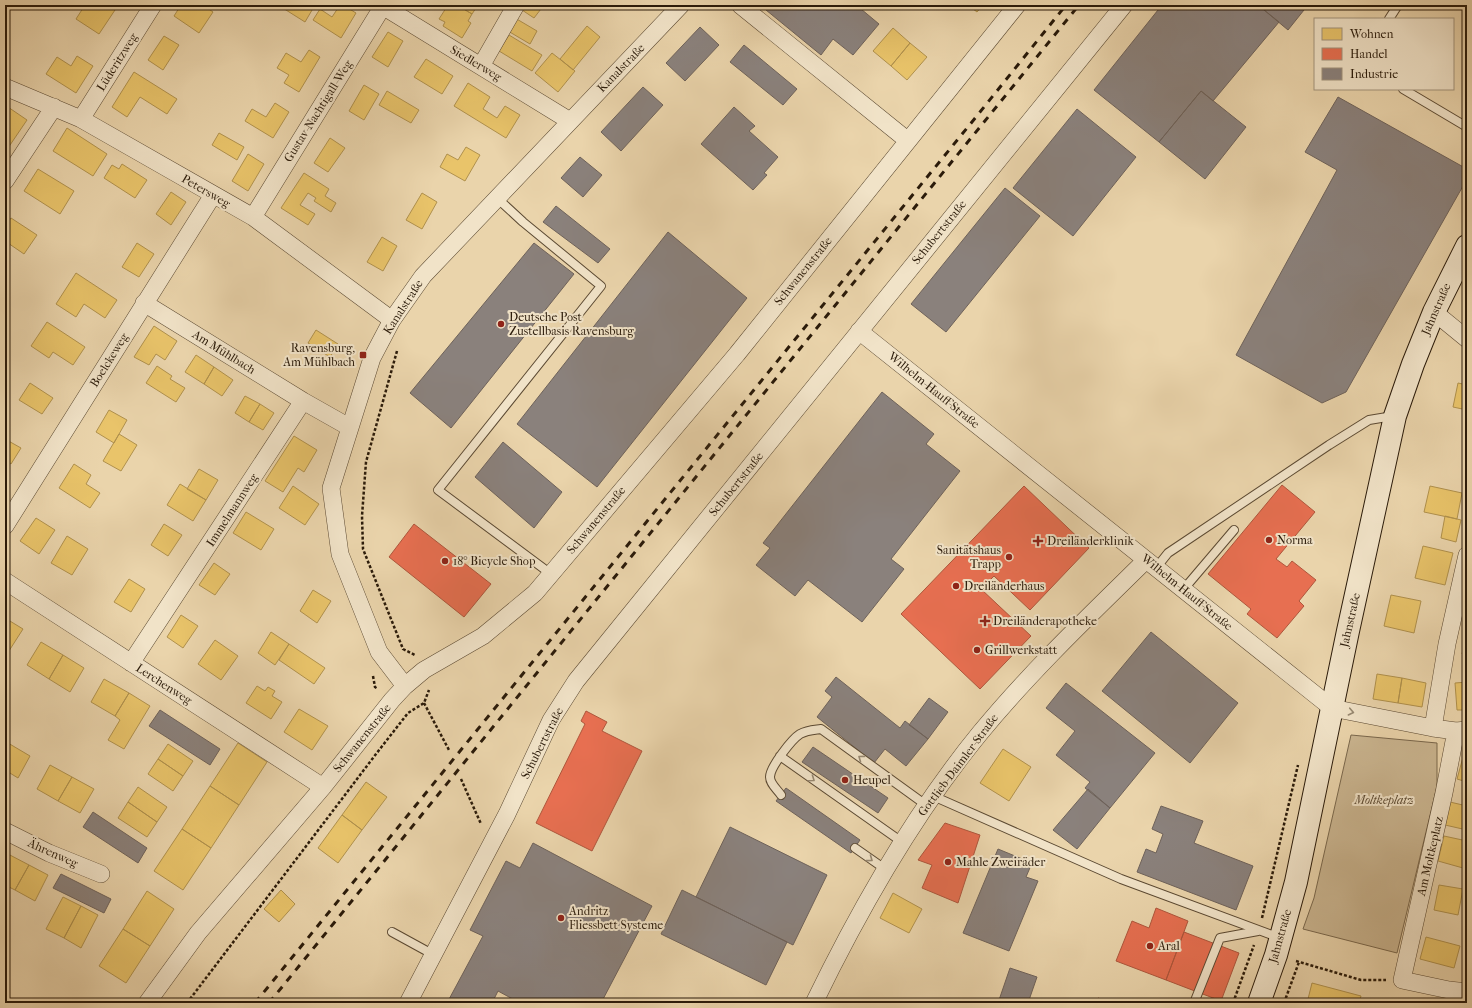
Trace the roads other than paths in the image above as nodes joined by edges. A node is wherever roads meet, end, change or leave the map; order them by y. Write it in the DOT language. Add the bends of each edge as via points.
graph roads {
  1 [pos="153,5"];
  2 [pos="516,5"];
  3 [pos="681,5"];
  4 [pos="740,5"];
  5 [pos="1017,5"];
  6 [pos="1124,5"];
  7 [pos="1398,5"];
  8 [pos="382,6"];
  9 [pos="1390,18"];
  10 [pos="481,66"];
  11 [pos="5,87"];
  12 [pos="1405,90"];
  13 [pos="54,107"];
  14 [pos="81,119"];
  15 [pos="570,121"];
  16 [pos="1467,127"];
  17 [pos="907,140"];
  18 [pos="5,181"];
  19 [pos="213,195"];
  20 [pos="497,198"];
  21 [pos="253,217"];
  22 [pos="1467,246"];
  23 [pos="144,303"];
  24 [pos="1434,312"];
  25 [pos="392,320"];
  26 [pos="859,331"];
  27 [pos="1467,340"];
  28 [pos="303,401"];
  29 [pos="1396,416"];
  30 [pos="349,427"];
  31 [pos="5,526"];
  32 [pos="1234,530"];
  33 [pos="1467,555"];
  34 [pos="1151,564"];
  35 [pos="552,574"];
  36 [pos="5,581"];
  37 [pos="1183,590"];
  38 [pos="131,663"];
  39 [pos="406,686"];
  40 [pos="1332,708"];
  41 [pos="1433,728"];
  42 [pos="1461,731"];
  43 [pos="780,756"];
  44 [pos="323,787"];
  45 [pos="781,795"];
  46 [pos="930,801"];
  47 [pos="5,831"];
  48 [pos="902,842"];
  49 [pos="855,848"];
  50 [pos="885,869"];
  51 [pos="101,874"];
  52 [pos="1259,930"];
  53 [pos="392,932"];
  54 [pos="1278,947"];
  55 [pos="434,955"];
  56 [pos="1467,992"];
  57 [pos="1447,996"];
  58 [pos="147,1003"];
  59 [pos="408,1003"];
  60 [pos="814,1003"];
  61 [pos="1194,1003"];
  62 [pos="1258,1003"];
  1 -- 14 [label="street, Lüderitzweg"];
  2 -- 10 [label="street"];
  3 -- 15 [label="street, Kanalstraße"];
  4 -- 17 [label="street"];
  5 -- 17 [label="street, Schwanenstraße"];
  6 -- 26 [label="street, Schubertstraße"];
  7 -- 9 [label="lane"];
  8 -- 10 [label="street, Siedlerweg"];
  8 -- 21 [label="street, Gustav-Nachtigall-Weg"];
  10 -- 15 [label="street, Siedlerweg"];
  11 -- 13 [label="street, Petersweg"];
  12 -- 16 [label="lane"];
  13 -- 14 [label="street, Petersweg"];
  13 -- 18 [label="street"];
  14 -- 19 [label="street, Petersweg"];
  15 -- 20 [label="street, Kanalstraße"];
  17 -- 35 [label="street, Schwanenstraße" via="737,354"];
  19 -- 21 [label="street, Petersweg"];
  19 -- 23 [label="street, Boelckeweg"];
  20 -- 25 [label="street, Kanalstraße" via="423,276"];
  20 -- 35 [label="lane" via="601,286 438,490"];
  21 -- 25 [label="street, Petersweg"];
  22 -- 24 [label="main road, Jahnstraße"];
  23 -- 28 [label="street, Am Mühlbach"];
  23 -- 31 [label="street, Boelckeweg"];
  24 -- 27 [label="street"];
  24 -- 29 [label="main road, Jahnstraße"];
  25 -- 30 [label="street, Kanalstraße" via="372,358"];
  26 -- 34 [label="street, Wilhelm-Hauff-Straße"];
  26 -- 55 [label="street, Schubertstraße" via="576,681 551,720 507,814"];
  28 -- 30 [label="street"];
  28 -- 38 [label="street, Immelmannweg"];
  29 -- 34 [label="lane" via="1369,420"];
  29 -- 40 [label="main road, Jahnstraße"];
  30 -- 39 [label="street, Kanalstraße" via="331,488 340,554 379,652"];
  32 -- 37 [label="lane"];
  33 -- 41 [label="street" via="1447,644"];
  34 -- 37 [label="street, Wilhelm-Hauff-Straße"];
  34 -- 46 [label="street, Gottlieb-Daimler-Straße" via="1042,663 980,732"];
  35 -- 39 [label="street, Schwanenstraße" via="535,593 483,636 424,670"];
  36 -- 38 [label="street, Lerchenweg"];
  37 -- 40 [label="street, Wilhelm-Hauff-Straße"];
  38 -- 44 [label="street, Lerchenweg"];
  39 -- 44 [label="street, Schwanenstraße"];
  40 -- 41 [label="street, Wilhelm-Hauff-Straße, one-way"];
  40 -- 54 [label="main road, Jahnstraße" via="1296,882"];
  41 -- 42 [label="street, Wilhelm-Hauff-Straße"];
  42 -- 57 [label="street, Am Moltkeplatz" via="1444,794 1402,980"];
  43 -- 45 [label="lane" via="770,776 772,785"];
  46 -- 43 [label="lane, one-way" via="821,729 808,730 798,736"];
  43 -- 48 [label="lane, one-way"];
  44 -- 58 [label="street, Schwanenstraße" via="198,933"];
  46 -- 48 [label="street, Gottlieb-Daimler-Straße"];
  46 -- 52 [label="lane" via="1121,879"];
  47 -- 51 [label="street, Ährenweg" via="49,854"];
  48 -- 50 [label="street, Gottlieb-Daimler-Straße"];
  49 -- 50 [label="lane, one-way"];
  50 -- 60 [label="street, Gottlieb-Daimler-Straße" via="842,944"];
  52 -- 54 [label="lane"];
  52 -- 61 [label="lane" via="1220,938"];
  53 -- 55 [label="lane"];
  54 -- 62 [label="main road, Jahnstraße"];
  55 -- 59 [label="street, Schubertstraße"];
  56 -- 57 [label="street"];
}
